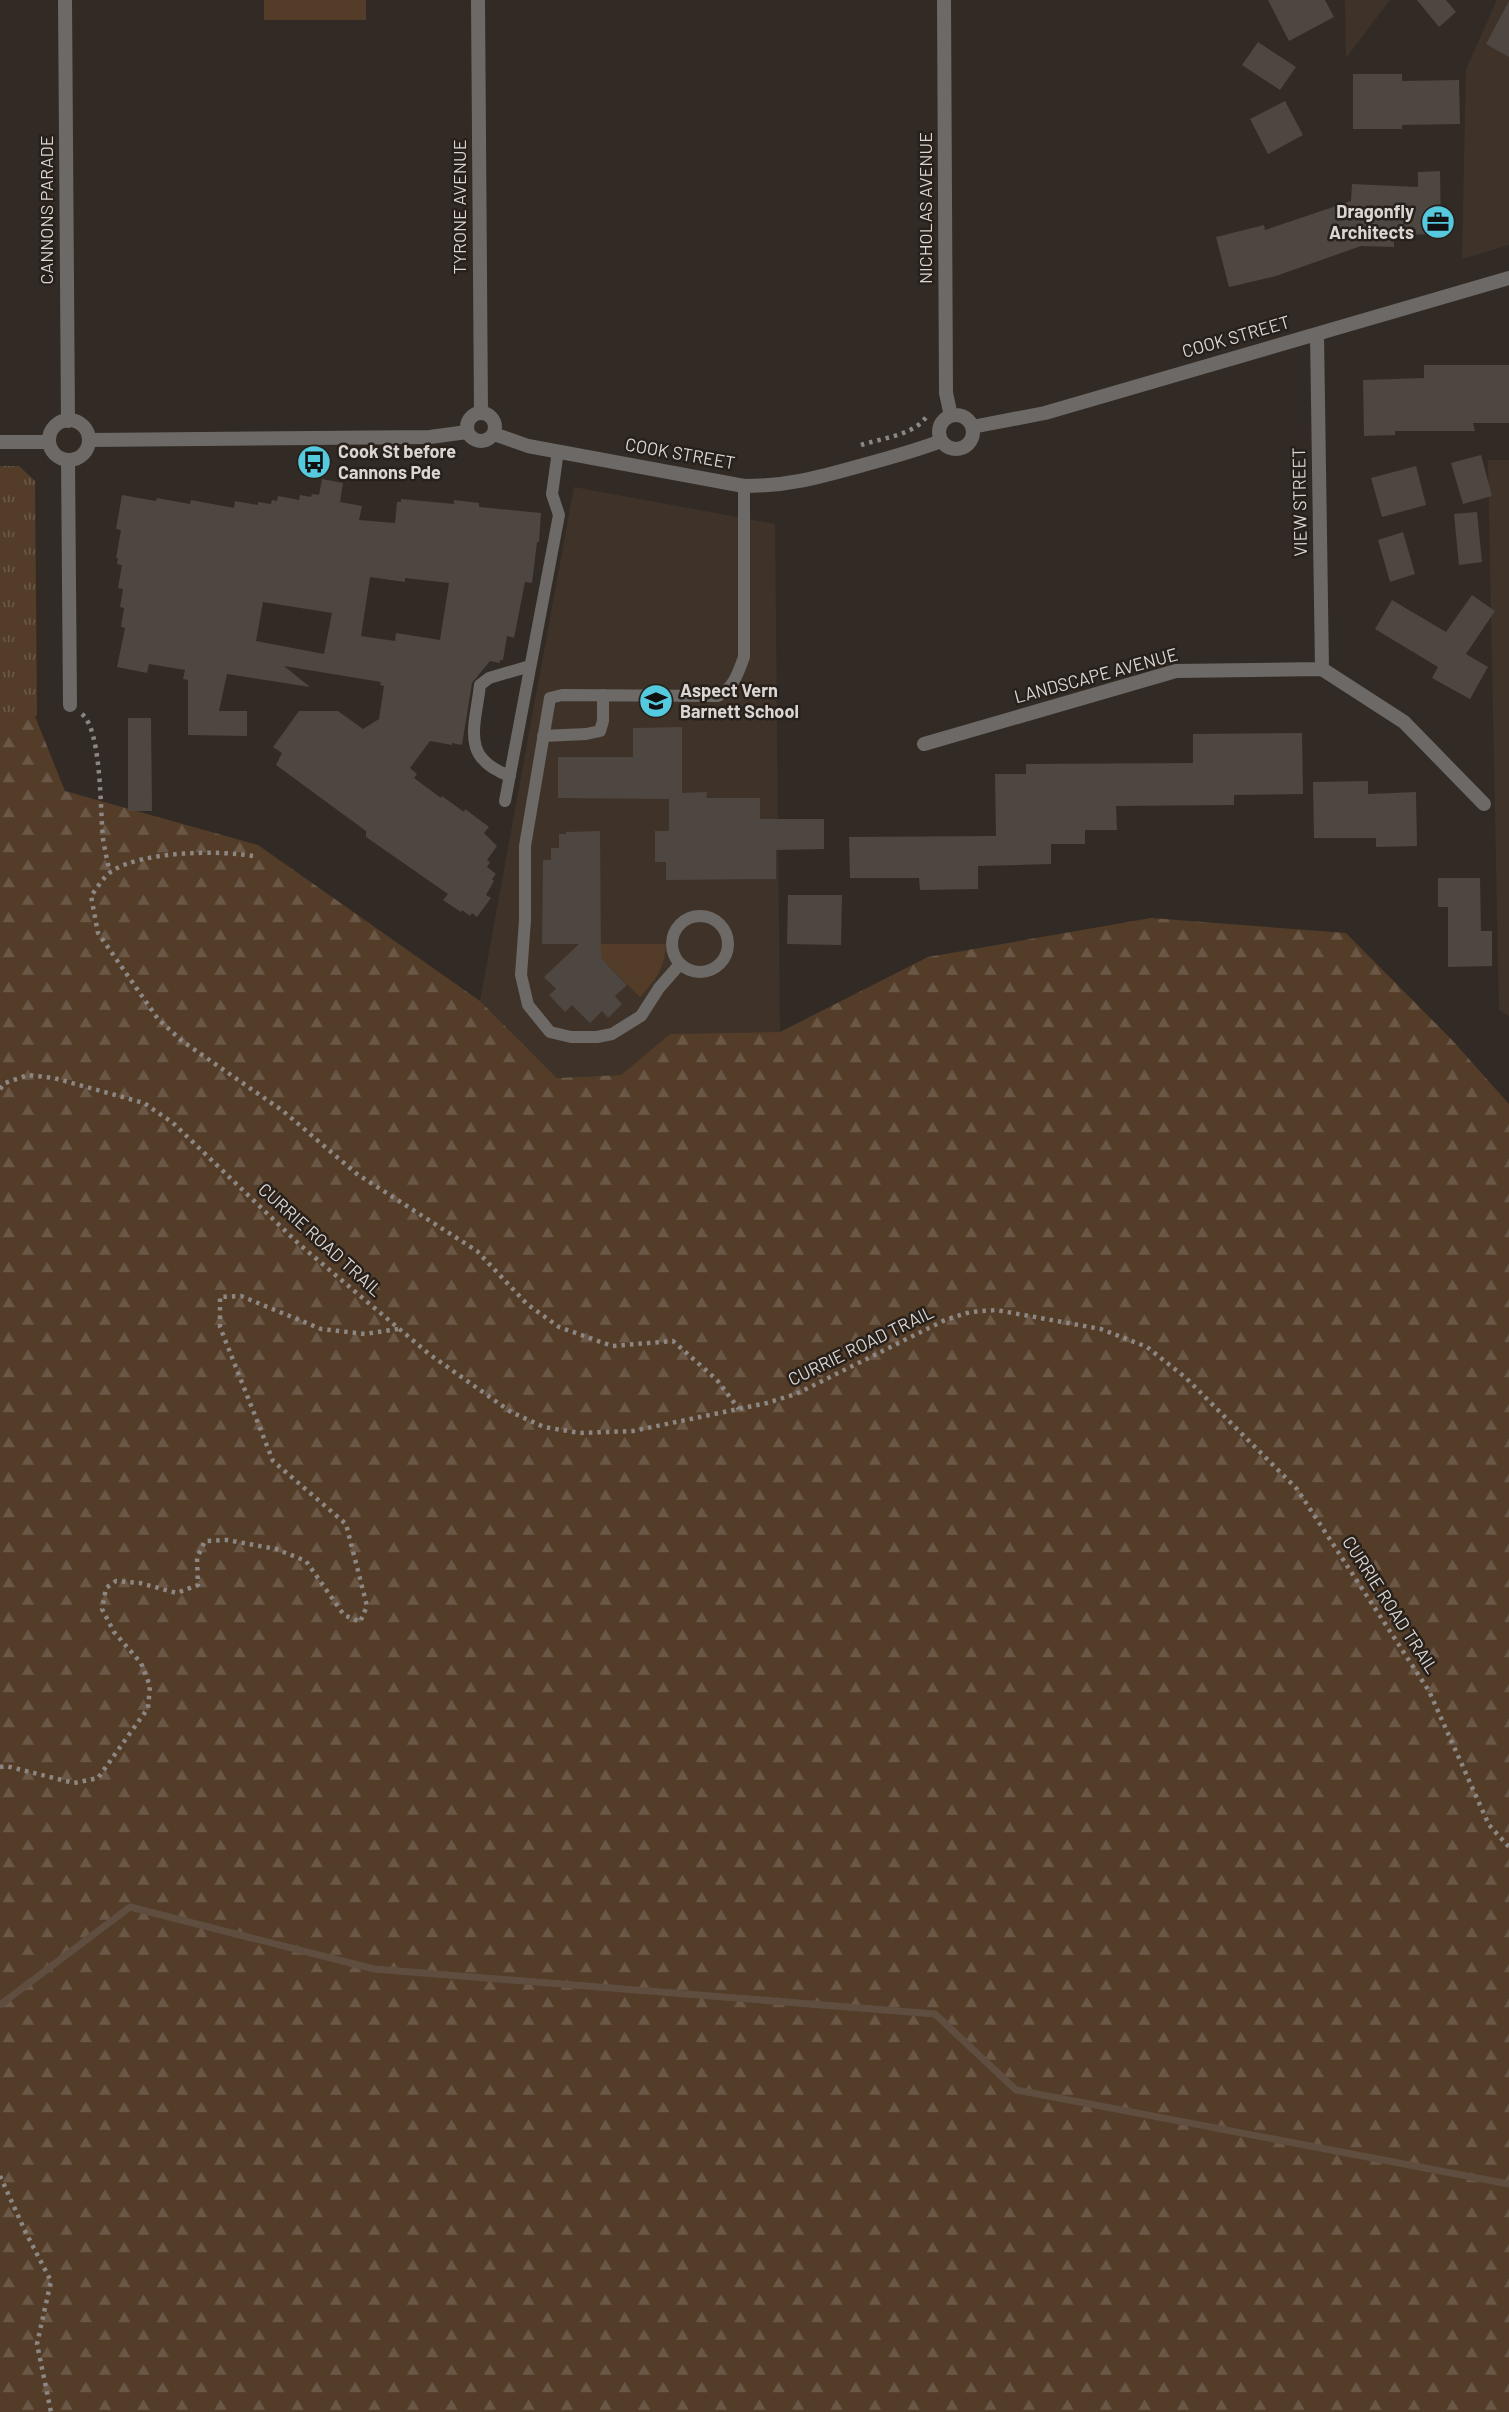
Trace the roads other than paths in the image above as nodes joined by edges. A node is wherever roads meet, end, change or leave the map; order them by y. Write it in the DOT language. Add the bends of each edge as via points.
graph roads {
  1 [pos="65,0"];
  2 [pos="478,0"];
  3 [pos="944,0"];
  4 [pos="1509,278"];
  5 [pos="1317,334"];
  6 [pos="481,413"];
  7 [pos="951,416"];
  8 [pos="68,421"];
  9 [pos="972,427"];
  10 [pos="467,432"];
  11 [pos="494,434"];
  12 [pos="89,440"];
  13 [pos="941,441"];
  14 [pos="0,442"];
  15 [pos="49,442"];
  16 [pos="558,451"];
  17 [pos="68,460"];
  18 [pos="744,486"];
  19 [pos="530,666"];
  20 [pos="1322,669"];
  21 [pos="603,695"];
  22 [pos="70,705"];
  23 [pos="544,736"];
  24 [pos="924,744"];
  25 [pos="510,776"];
  26 [pos="505,802"];
  27 [pos="1484,804"];
  28 [pos="680,964"];
  1 -- 8 [label="street, CANNONS PARADE"];
  2 -- 6 [label="street, TYRONE AVENUE"];
  3 -- 7 [label="street, NICHOLAS AVENUE" via="946,393"];
  4 -- 5 [label="street, COOK STREET"];
  5 -- 9 [label="street, COOK STREET" via="1045,413"];
  5 -- 20 [label="street, VIEW STREET"];
  6 -- 10 [label="street" via="469,419"];
  6 -- 11 [label="street" via="493,420"];
  7 -- 9 [label="street" via="966,418"];
  7 -- 13 [label="street" via="940,426"];
  8 -- 12 [label="street" via="85,428"];
  8 -- 15 [label="street" via="53,428"];
  9 -- 13 [label="street" via="972,438 960,449"];
  10 -- 11 [label="street" via="482,442"];
  10 -- 12 [label="street" via="430,437"];
  11 -- 16 [label="street, COOK STREET"];
  12 -- 17 [label="street" via="82,455"];
  13 -- 18 [label="street, COOK STREET" via="800,482"];
  14 -- 15 [label="street"];
  15 -- 17 [label="street" via="55,455"];
  16 -- 18 [label="street, COOK STREET"];
  16 -- 19 [label="lane" via="552,494 559,515"];
  17 -- 22 [label="street"];
  18 -- 21 [label="lane" via="744,657 737,678 718,696"];
  19 -- 25 [label="lane"];
  19 -- 25 [label="lane" via="480,685 474,736 478,755 493,770"];
  20 -- 24 [label="street, LANDSCAPE AVENUE" via="1176,671"];
  20 -- 27 [label="street" via="1404,722"];
  21 -- 23 [label="lane" via="550,698"];
  21 -- 23 [label="lane" via="600,730"];
  23 -- 28 [label="lane" via="525,846 521,975 528,1005 550,1032 571,1037 612,1034 641,1016"];
  25 -- 26 [label="lane"];
  28 -- 28 [label="lane" via="672,946 677,927 693,916 721,924 728,952 716,968 698,972"];
}
